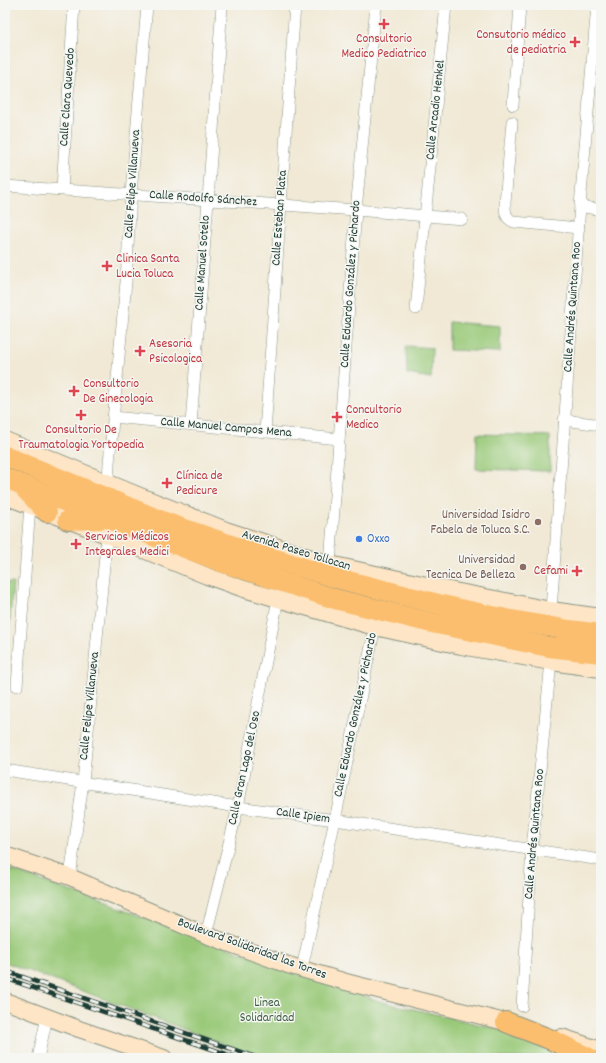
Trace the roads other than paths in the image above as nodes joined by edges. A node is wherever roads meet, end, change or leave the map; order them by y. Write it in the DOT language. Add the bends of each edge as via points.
graph roads {
  1 [pos="74,5"];
  2 [pos="147,5"];
  3 [pos="222,5"];
  4 [pos="295,5"];
  5 [pos="376,5"];
  6 [pos="446,5"];
  7 [pos="520,5"];
  8 [pos="597,5"];
  9 [pos="513,105"];
  10 [pos="512,122"];
  11 [pos="5,186"];
  12 [pos="62,189"];
  13 [pos="131,194"];
  14 [pos="208,200"];
  15 [pos="281,205"];
  16 [pos="580,206"];
  17 [pos="356,210"];
  18 [pos="601,210"];
  19 [pos="425,216"];
  20 [pos="462,219"];
  21 [pos="579,228"];
  22 [pos="416,309"];
  23 [pos="113,417"];
  24 [pos="564,420"];
  25 [pos="191,424"];
  26 [pos="601,425"];
  27 [pos="265,432"];
  28 [pos="339,439"];
  29 [pos="5,440"];
  30 [pos="5,456"];
  31 [pos="45,472"];
  32 [pos="83,472"];
  33 [pos="13,481"];
  34 [pos="108,482"];
  35 [pos="5,496"];
  36 [pos="140,496"];
  37 [pos="38,509"];
  38 [pos="68,520"];
  39 [pos="167,523"];
  40 [pos="108,527"];
  41 [pos="330,564"];
  42 [pos="278,599"];
  43 [pos="551,610"];
  44 [pos="601,617"];
  45 [pos="374,626"];
  46 [pos="601,634"];
  47 [pos="601,653"];
  48 [pos="550,662"];
  49 [pos="601,669"];
  50 [pos="17,686"];
  51 [pos="5,770"];
  52 [pos="83,782"];
  53 [pos="238,807"];
  54 [pos="335,820"];
  55 [pos="532,849"];
  56 [pos="5,854"];
  57 [pos="601,860"];
  58 [pos="70,877"];
  59 [pos="206,935"];
  60 [pos="302,968"];
  61 [pos="5,1001"];
  62 [pos="522,1006"];
  63 [pos="47,1017"];
  64 [pos="506,1022"];
  65 [pos="601,1050"];
  66 [pos="160,1057"];
  67 [pos="38,1058"];
  68 [pos="589,1058"];
  1 -- 12 [label="street, Calle Clara Quevedo"];
  2 -- 13 [label="street, Calle Felipe Villanueva"];
  3 -- 14 [label="street, Calle Manuel Sotelo"];
  4 -- 15 [label="street, Calle Esteban Plata"];
  5 -- 17 [label="street, Calle Eduardo González y Pichardo"];
  6 -- 19 [label="street, Calle Arcadio Henkel"];
  7 -- 9 [label="street"];
  8 -- 16 [label="street, Calle Andrés Quintana Roo"];
  10 -- 21 [label="street" via="505,203 507,218 514,222"];
  11 -- 12 [label="street, Calle Rodolfo Sánchez"];
  12 -- 13 [label="street, Calle Rodolfo Sánchez"];
  13 -- 14 [label="street, Calle Rodolfo Sánchez"];
  13 -- 23 [label="street, Calle Felipe Villanueva" via="126,282"];
  14 -- 15 [label="street, Calle Rodolfo Sánchez"];
  14 -- 25 [label="street, Calle Manuel Sotelo"];
  15 -- 17 [label="street, Calle Rodolfo Sánchez"];
  15 -- 27 [label="street, Calle Esteban Plata"];
  16 -- 18 [label="street"];
  16 -- 21 [label="street, Calle Andrés Quintana Roo"];
  17 -- 19 [label="street, Calle Rodolfo Sánchez"];
  17 -- 28 [label="street, Calle Eduardo González y Pichardo"];
  19 -- 20 [label="street, Calle Rodolfo Sánchez"];
  19 -- 22 [label="street, Calle Arcadio Henkel"];
  21 -- 24 [label="street, Calle Andrés Quintana Roo"];
  23 -- 25 [label="street, Calle Manuel Campos Mena"];
  23 -- 34 [label="street, Calle Felipe Villanueva"];
  24 -- 26 [label="street"];
  24 -- 43 [label="street, Calle Andrés Quintana Roo"];
  25 -- 27 [label="street, Calle Manuel Campos Mena"];
  27 -- 28 [label="street, Calle Manuel Campos Mena"];
  28 -- 41 [label="street, Calle Eduardo González y Pichardo"];
  29 -- 32 [label="main road, Avenida Paseo Tollocan"];
  30 -- 31 [label="highway, Avenida Paseo Tollocan"];
  31 -- 32 [label="highway"];
  31 -- 39 [label="highway, Avenida Paseo Tollocan"];
  32 -- 34 [label="main road, Avenida Paseo Tollocan"];
  33 -- 37 [label="highway"];
  33 -- 40 [label="highway"];
  34 -- 36 [label="main road, Avenida Paseo Tollocan"];
  35 -- 37 [label="main road"];
  36 -- 39 [label="highway"];
  36 -- 41 [label="main road, Avenida Paseo Tollocan" via="226,530"];
  37 -- 38 [label="main road"];
  37 -- 50 [label="street"];
  38 -- 40 [label="highway"];
  39 -- 46 [label="highway, Avenida Paseo Tollocan" via="336,578 392,593 506,619"];
  40 -- 42 [label="main road" via="207,576"];
  40 -- 47 [label="highway" via="335,599 491,636"];
  40 -- 52 [label="street, Calle Felipe Villanueva"];
  41 -- 43 [label="main road, Avenida Paseo Tollocan"];
  42 -- 45 [label="main road"];
  42 -- 53 [label="street, Calle Gran Lago del Oso"];
  43 -- 44 [label="main road, Avenida Paseo Tollocan"];
  45 -- 48 [label="main road" via="461,646"];
  45 -- 54 [label="street, Calle Eduardo González y Pichardo"];
  48 -- 49 [label="main road"];
  48 -- 55 [label="street, Calle Andrés Quintana Roo"];
  51 -- 52 [label="street, Calle Ipiem"];
  52 -- 53 [label="street, Calle Ipiem"];
  52 -- 58 [label="street, Calle Felipe Villanueva"];
  53 -- 54 [label="street, Calle Ipiem"];
  53 -- 59 [label="street, Calle Gran Lago del Oso"];
  54 -- 55 [label="street, Calle Ipiem"];
  54 -- 60 [label="street, Calle Eduardo González y Pichardo"];
  55 -- 57 [label="street, Calle Ipiem"];
  55 -- 62 [label="street, Calle Andrés Quintana Roo"];
  56 -- 58 [label="main road, Boulevard Solidaridad las Torres"];
  58 -- 59 [label="main road, Boulevard Solidaridad las Torres"];
  59 -- 60 [label="main road, Boulevard Solidaridad las Torres"];
  60 -- 64 [label="main road, Boulevard Solidaridad las Torres" via="346,982"];
  61 -- 63 [label="main road"];
  63 -- 66 [label="main road"];
  63 -- 67 [label="street"];
  64 -- 65 [label="main road, Boulevard Solidaridad las Torres"];
  64 -- 68 [label="highway, Boulevard Solidaridad las Torres"];
}
